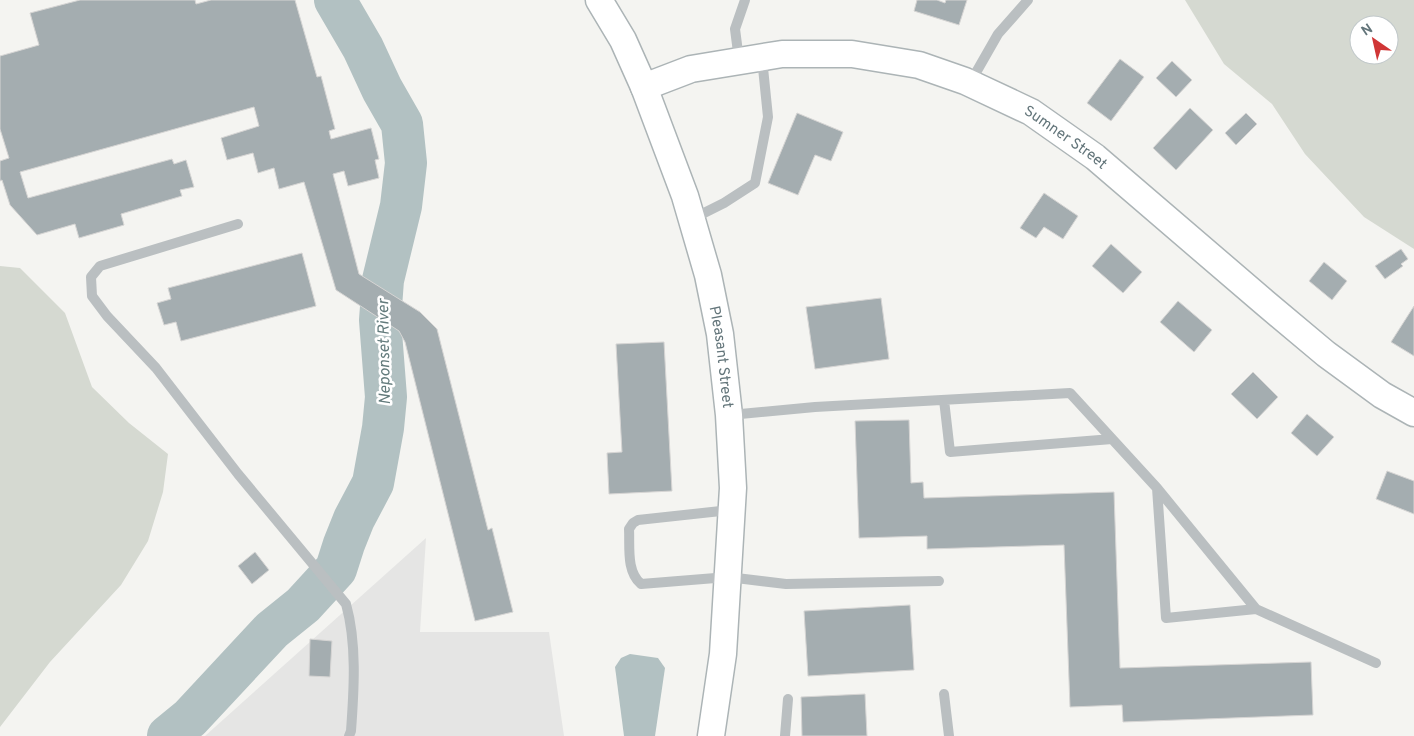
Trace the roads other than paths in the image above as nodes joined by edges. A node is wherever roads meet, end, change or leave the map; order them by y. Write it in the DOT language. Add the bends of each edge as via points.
graph roads {
  1 [pos="599,0"];
  2 [pos="745,0"];
  3 [pos="1028,0"];
  4 [pos="750,59"];
  5 [pos="969,84"];
  6 [pos="644,87"];
  7 [pos="691,219"];
  8 [pos="238,224"];
  9 [pos="944,400"];
  10 [pos="1414,413"];
  11 [pos="729,415"];
  12 [pos="1112,439"];
  13 [pos="1157,488"];
  14 [pos="731,510"];
  15 [pos="728,577"];
  16 [pos="939,581"];
  17 [pos="1256,609"];
  18 [pos="1376,663"];
  19 [pos="944,694"];
  20 [pos="788,698"];
  21 [pos="349,736"];
  22 [pos="711,736"];
  23 [pos="785,736"];
  24 [pos="949,736"];
  1 -- 6 [label="street, Pleasant Street" via="623,40"];
  2 -- 4 [label="lane" via="735,29"];
  3 -- 5 [label="lane" via="998,34"];
  4 -- 5 [label="street, Sumner Street" via="782,54 852,54 919,65"];
  4 -- 6 [label="street, Sumner Street" via="691,69"];
  4 -- 7 [label="lane" via="768,117 754,183"];
  5 -- 10 [label="street, Sumner Street" via="1031,112 1095,156 1326,354 1382,395"];
  6 -- 7 [label="street, Pleasant Street"];
  7 -- 11 [label="street, Pleasant Street" via="708,275 718,326"];
  8 -- 21 [label="lane" via="100,266 91,277 92,296 156,368 238,474 346,604 351,621 354,694"];
  9 -- 11 [label="lane"];
  9 -- 12 [label="lane" via="1070,393"];
  9 -- 12 [label="lane" via="950,452"];
  11 -- 14 [label="street, Pleasant Street"];
  12 -- 13 [label="lane"];
  13 -- 17 [label="lane"];
  13 -- 17 [label="lane" via="1166,618"];
  14 -- 15 [label="street, Pleasant Street"];
  14 -- 15 [label="lane" via="638,520 629,529 632,572 641,584"];
  15 -- 16 [label="lane" via="786,584"];
  15 -- 22 [label="street, Pleasant Street" via="723,654"];
  17 -- 18 [label="lane"];
  19 -- 24 [label="lane"];
  20 -- 23 [label="lane"];
}
